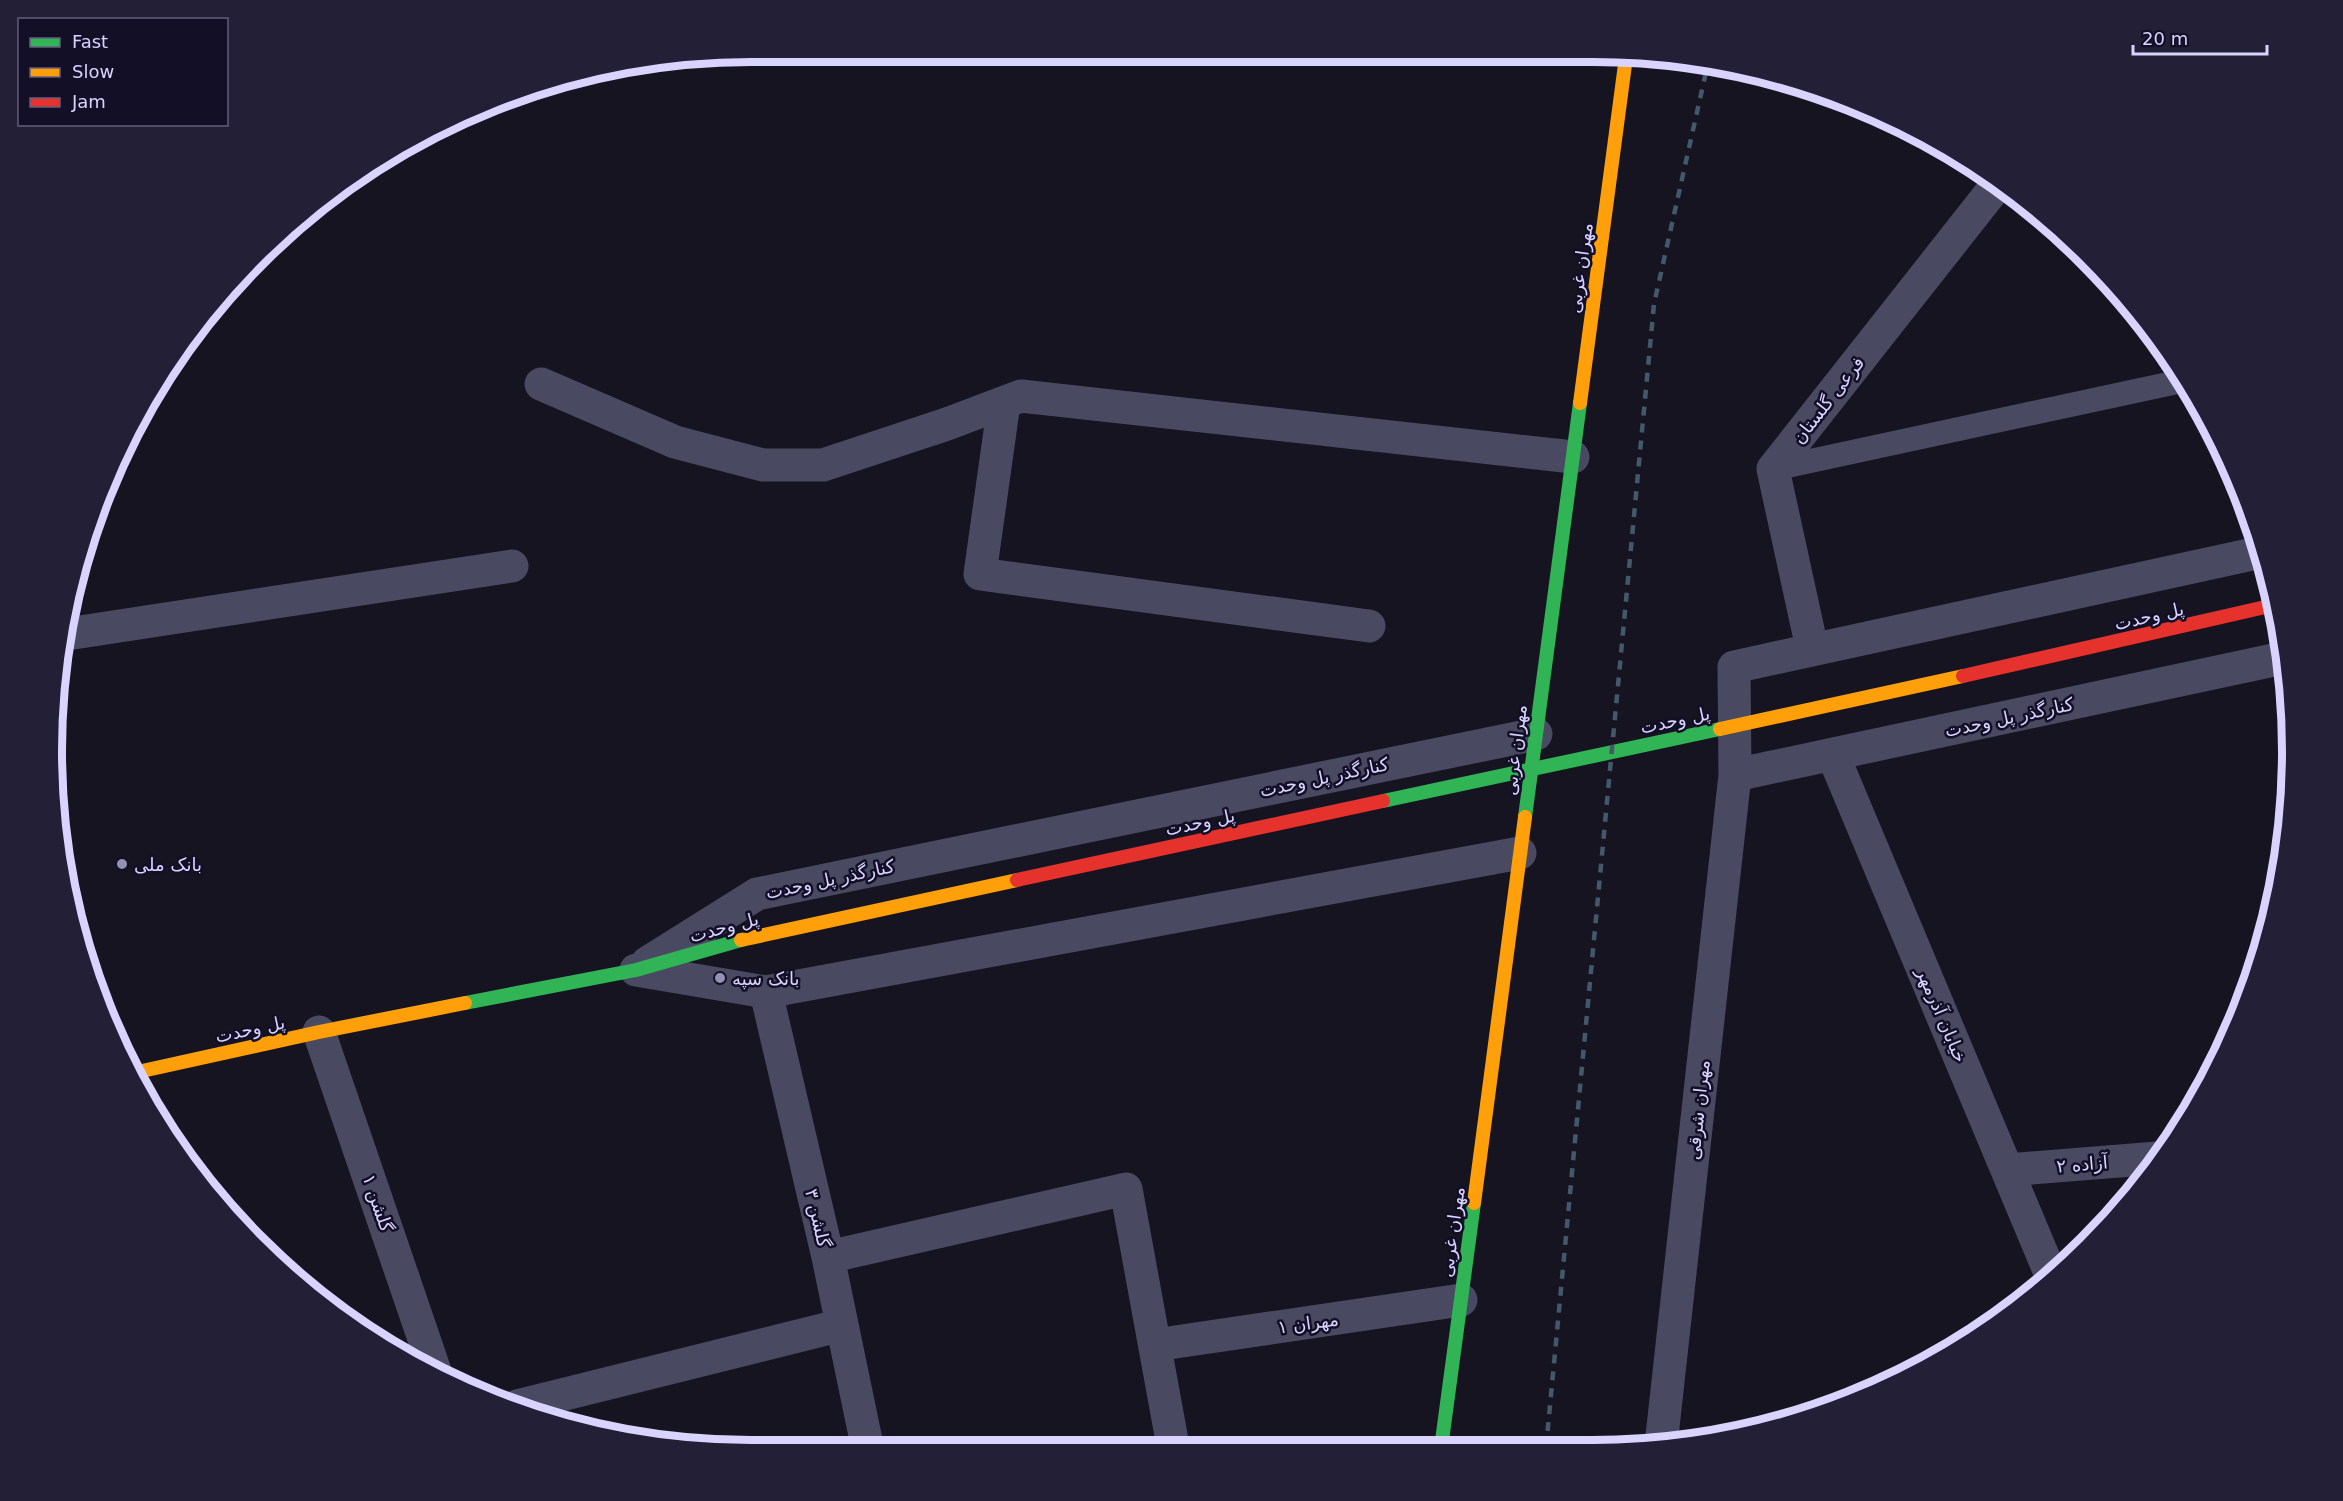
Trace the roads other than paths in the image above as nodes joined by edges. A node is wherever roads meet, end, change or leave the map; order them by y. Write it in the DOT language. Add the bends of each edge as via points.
graph roads {
  1 [pos="1625,63"];
  2 [pos="1993,190"];
  3 [pos="2174,383"];
  4 [pos="541,384"];
  5 [pos="1004,403"];
  6 [pos="1573,457"];
  7 [pos="1773,469"];
  8 [pos="2253,554"];
  9 [pos="512,566"];
  10 [pos="2266,607"];
  11 [pos="1369,626"];
  12 [pos="72,633"];
  13 [pos="1812,648"];
  14 [pos="2276,660"];
  15 [pos="1536,734"];
  16 [pos="1833,755"];
  17 [pos="1735,775"];
  18 [pos="1520,853"];
  19 [pos="636,970"];
  20 [pos="766,992"];
  21 [pos="320,1032"];
  22 [pos="141,1071"];
  23 [pos="2147,1159"];
  24 [pos="2007,1170"];
  25 [pos="828,1257"];
  26 [pos="2048,1268"];
  27 [pos="1461,1300"];
  28 [pos="842,1325"];
  29 [pos="1155,1345"];
  30 [pos="431,1360"];
  31 [pos="529,1403"];
  32 [pos="1662,1436"];
  33 [pos="866,1440"];
  34 [pos="1172,1440"];
  35 [pos="1442,1440"];
  1 -- 6 [label="street, مهران غربی"];
  2 -- 7 [label="street, فرعی گلستان"];
  3 -- 7 [label="lane"];
  4 -- 5 [label="street" via="675,442 762,465 823,465"];
  5 -- 6 [label="street" via="1021,396"];
  5 -- 11 [label="street" via="980,574"];
  6 -- 15 [label="street, مهران غربی"];
  7 -- 13 [label="street"];
  8 -- 13 [label="street"];
  9 -- 12 [label="street"];
  10 -- 19 [label="street, پل وحدت" via="1917,687 762,934"];
  13 -- 17 [label="street, مهران شرقی" via="1734,667"];
  14 -- 16 [label="street, کنارگذر پل وحدت"];
  15 -- 18 [label="street, مهران غربی"];
  15 -- 19 [label="street, کنارگذر پل وحدت" via="757,894"];
  16 -- 17 [label="street, کنارگذر پل وحدت"];
  16 -- 24 [label="street, خیابان آذرمهر"];
  17 -- 32 [label="street, مهران شرقی"];
  18 -- 20 [label="street"];
  18 -- 27 [label="street, مهران غربی"];
  19 -- 20 [label="street"];
  19 -- 21 [label="street, پل وحدت"];
  20 -- 25 [label="street, گلشن ۳"];
  21 -- 22 [label="street, پل وحدت"];
  21 -- 30 [label="street, گلشن ۱"];
  23 -- 24 [label="street, آزاده ۲"];
  24 -- 26 [label="street, خیابان آذرمهر"];
  25 -- 28 [label="street, گلشن ۳"];
  25 -- 29 [label="street" via="1126,1189"];
  27 -- 29 [label="street, مهران ۱"];
  27 -- 35 [label="street, مهران غربی"];
  28 -- 31 [label="street"];
  28 -- 33 [label="street, گلشن ۳"];
  29 -- 34 [label="street"];
}
